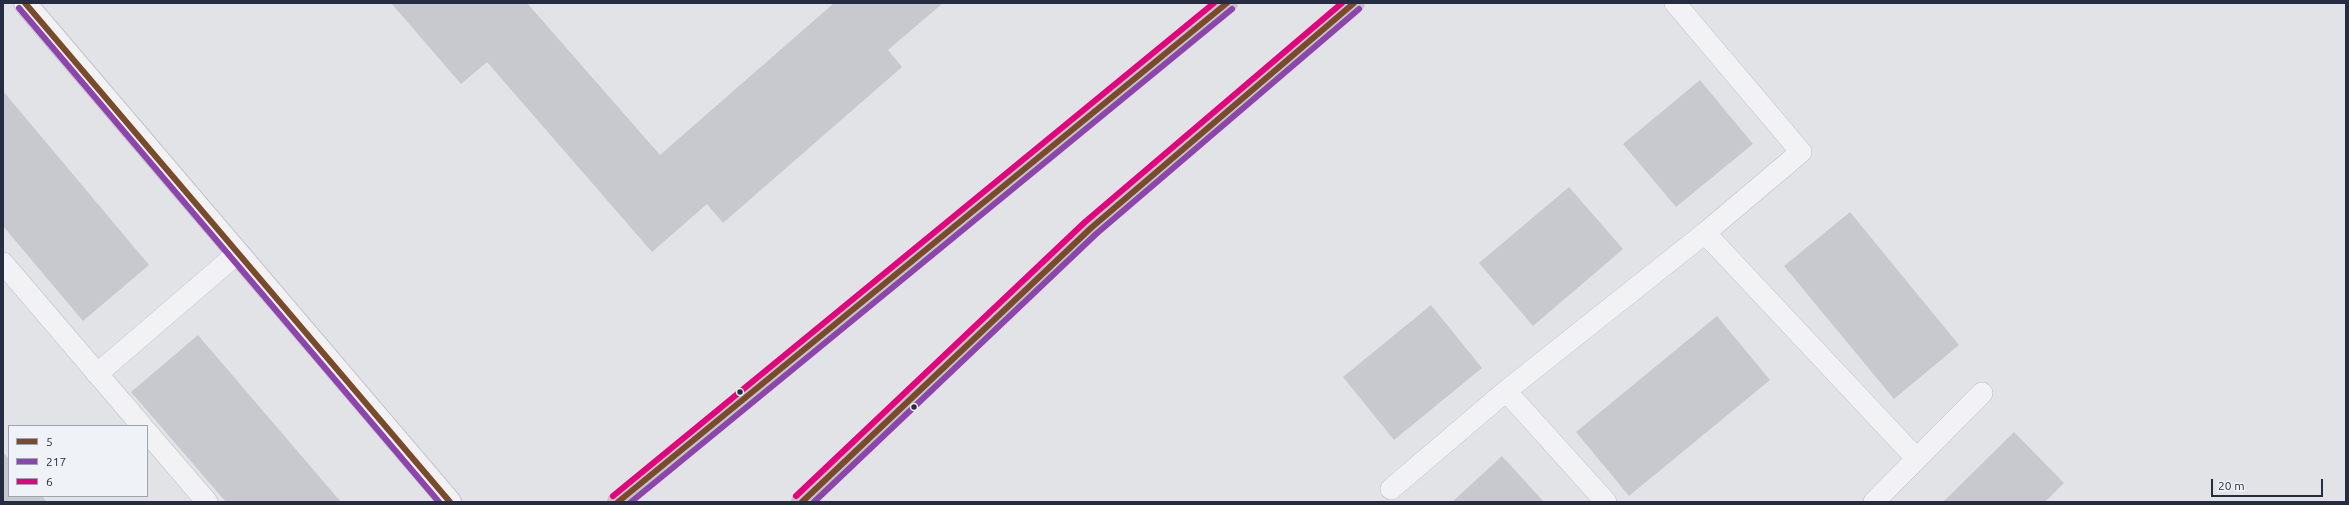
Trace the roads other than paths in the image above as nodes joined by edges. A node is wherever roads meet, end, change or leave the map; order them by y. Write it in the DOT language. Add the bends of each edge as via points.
graph roads {
  1 [pos="25,3"];
  2 [pos="1227,3"];
  3 [pos="1354,3"];
  4 [pos="1675,3"];
  5 [pos="1705,233"];
  6 [pos="238,253"];
  7 [pos="3,263"];
  8 [pos="97,374"];
  9 [pos="1506,391"];
  10 [pos="1982,393"];
  11 [pos="141,425"];
  12 [pos="148,433"];
  13 [pos="1916,458"];
  14 [pos="1391,489"];
  15 [pos="207,502"];
  16 [pos="450,502"];
  17 [pos="618,502"];
  18 [pos="802,502"];
  19 [pos="1606,502"];
  20 [pos="1874,502"];
  1 -- 6 [label="street"];
  2 -- 17 [label="main road"];
  3 -- 18 [label="main road" via="1091,228"];
  4 -- 5 [label="lane" via="1801,152"];
  5 -- 9 [label="lane"];
  5 -- 13 [label="lane"];
  6 -- 8 [label="lane"];
  6 -- 16 [label="street"];
  7 -- 8 [label="lane"];
  8 -- 11 [label="lane"];
  9 -- 14 [label="lane"];
  9 -- 19 [label="lane"];
  10 -- 13 [label="lane"];
  12 -- 15 [label="lane"];
  13 -- 20 [label="lane"];
}
